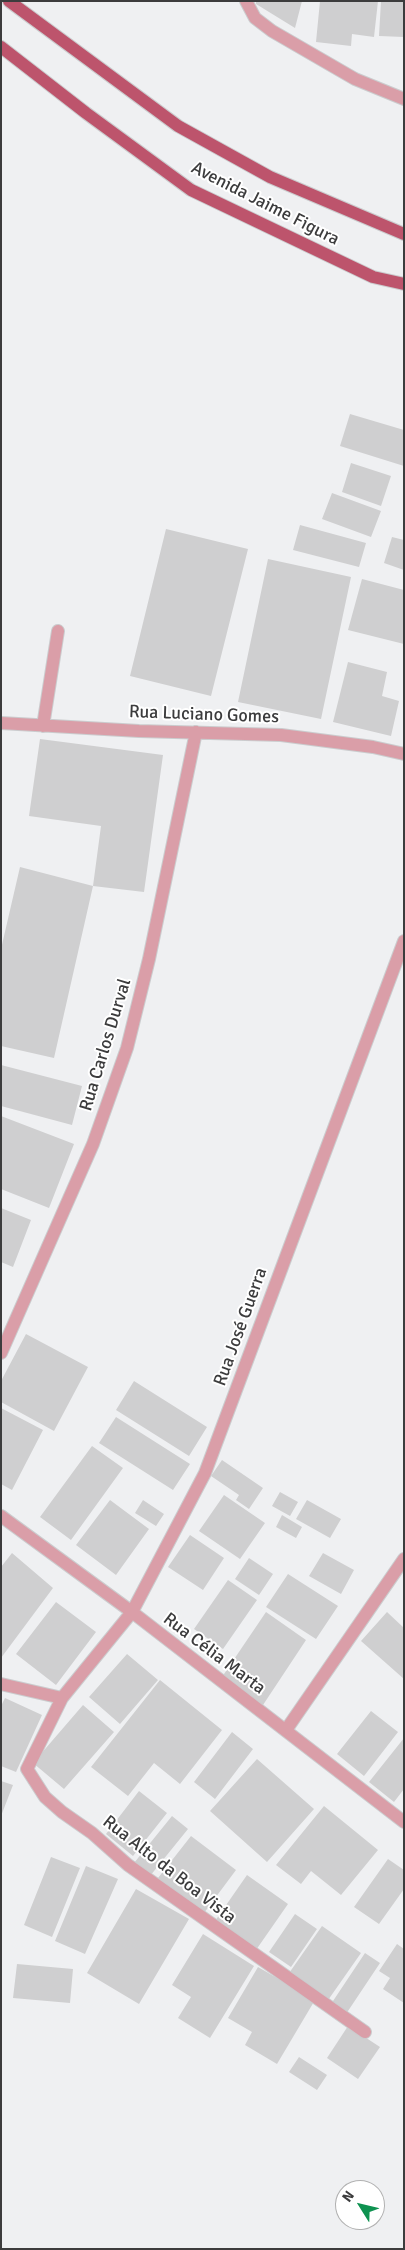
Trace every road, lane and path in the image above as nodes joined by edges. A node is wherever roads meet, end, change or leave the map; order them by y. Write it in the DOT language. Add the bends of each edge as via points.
graph roads {
  1 [pos="9,1"];
  2 [pos="246,1"];
  3 [pos="1,47"];
  4 [pos="404,99"];
  5 [pos="404,234"];
  6 [pos="404,284"];
  7 [pos="58,631"];
  8 [pos="1,723"];
  9 [pos="42,726"];
  10 [pos="196,732"];
  11 [pos="404,754"];
  12 [pos="404,941"];
  13 [pos="1,1353"];
  14 [pos="1,1516"];
  15 [pos="404,1559"];
  16 [pos="132,1612"];
  17 [pos="1,1684"];
  18 [pos="62,1698"];
  19 [pos="286,1730"];
  20 [pos="404,1822"];
  21 [pos="365,2032"];
  1 -- 5 [label="main road, Avenida Jaime Figura" via="178,126 270,177"];
  2 -- 4 [label="street" via="255,18 272,31 355,79"];
  3 -- 6 [label="main road, Avenida Jaime Figura" via="191,190 373,277"];
  7 -- 9 [label="street"];
  8 -- 9 [label="street, Rua Luciano Gomes"];
  9 -- 10 [label="street, Rua Luciano Gomes"];
  10 -- 11 [label="street, Rua Luciano Gomes" via="290,736"];
  10 -- 13 [label="street, Rua Carlos Durval" via="149,959 127,1048 93,1144"];
  12 -- 16 [label="street, Rua José Guerra" via="205,1473"];
  14 -- 16 [label="street, Rua Célia Marta"];
  15 -- 19 [label="street"];
  16 -- 18 [label="street, Rua José Guerra"];
  16 -- 19 [label="street, Rua Célia Marta"];
  17 -- 18 [label="street"];
  18 -- 21 [label="street, Rua Alto da Boa Vista" via="27,1769 45,1797 128,1866"];
  19 -- 20 [label="street, Rua Célia Marta"];
}
